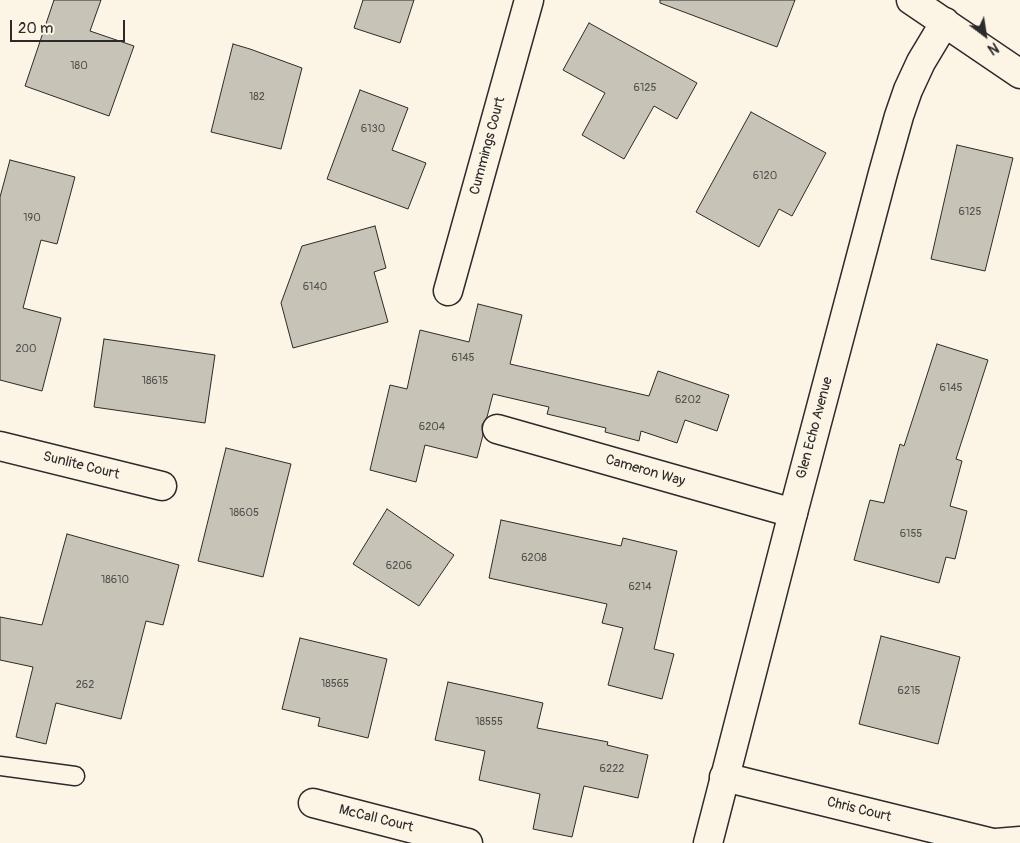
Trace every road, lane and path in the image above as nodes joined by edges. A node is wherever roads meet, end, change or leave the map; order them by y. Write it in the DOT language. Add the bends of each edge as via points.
graph roads {
  1 [pos="528,0"];
  2 [pos="911,0"];
  3 [pos="945,22"];
  4 [pos="1020,74"];
  5 [pos="448,291"];
  6 [pos="497,429"];
  7 [pos="0,446"];
  8 [pos="162,486"];
  9 [pos="793,513"];
  10 [pos="0,766"];
  11 [pos="75,776"];
  12 [pos="724,777"];
  13 [pos="313,803"];
  14 [pos="1020,841"];
  15 [pos="468,843"];
  16 [pos="708,843"];
  17 [pos="995,843"];
  1 -- 5 [label="street, Cummings Court"];
  2 -- 3 [label="street"];
  3 -- 4 [label="street"];
  3 -- 9 [label="street, Glen Echo Avenue" via="921,62 899,116"];
  6 -- 9 [label="street, Cameron Way"];
  7 -- 8 [label="street, Sunlite Court"];
  9 -- 12 [label="street, Glen Echo Avenue"];
  10 -- 11 [label="lane"];
  12 -- 16 [label="street, Glen Echo Avenue"];
  12 -- 17 [label="street, Chris Court"];
  13 -- 15 [label="street, McCall Court"];
  14 -- 17 [label="street, Chris Court"];
}
